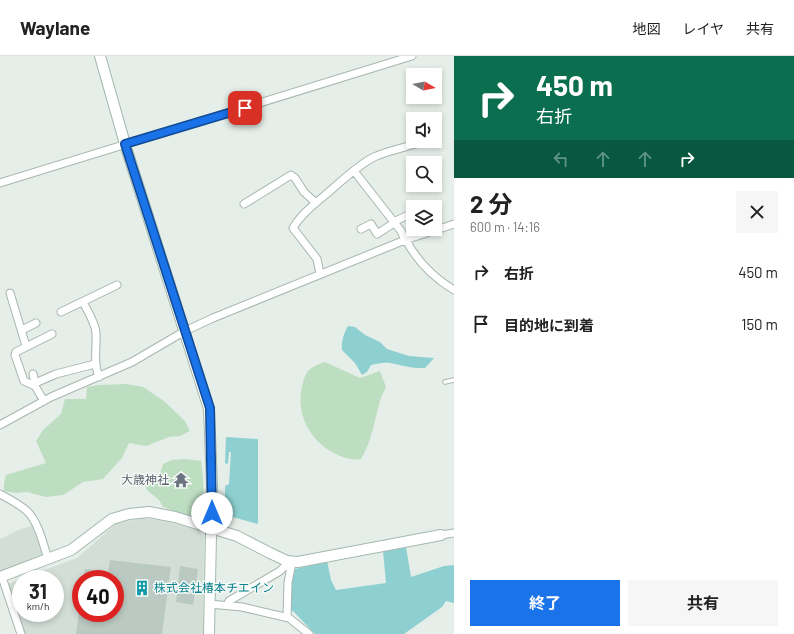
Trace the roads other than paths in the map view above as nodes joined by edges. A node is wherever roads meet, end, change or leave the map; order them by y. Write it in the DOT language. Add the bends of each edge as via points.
graph roads {
  1 [pos="100,56"];
  2 [pos="412,56"];
  3 [pos="125,144"];
  4 [pos="406,147"];
  5 [pos="354,171"];
  6 [pos="0,182"];
  7 [pos="316,203"];
  8 [pos="244,204"];
  9 [pos="406,216"];
  10 [pos="394,222"];
  11 [pos="454,224"];
  12 [pos="361,229"];
  13 [pos="406,240"];
  14 [pos="320,274"];
  15 [pos="117,285"];
  16 [pos="454,290"];
  17 [pos="10,293"];
  18 [pos="83,302"];
  19 [pos="61,312"];
  20 [pos="36,323"];
  21 [pos="22,330"];
  22 [pos="185,331"];
  23 [pos="52,334"];
  24 [pos="26,346"];
  25 [pos="95,364"];
  26 [pos="33,374"];
  27 [pos="99,377"];
  28 [pos="454,380"];
  29 [pos="445,382"];
  30 [pos="34,383"];
  31 [pos="44,401"];
  32 [pos="0,424"];
  33 [pos="0,494"];
  34 [pos="212,528"];
  35 [pos="454,533"];
  36 [pos="441,535"];
  37 [pos="48,559"];
  38 [pos="292,564"];
  39 [pos="1,577"];
  40 [pos="209,604"];
  41 [pos="227,605"];
  42 [pos="287,617"];
  43 [pos="21,634"];
  44 [pos="209,634"];
  45 [pos="309,634"];
  1 -- 3 [label="street"];
  2 -- 3 [label="street"];
  3 -- 6 [label="street"];
  3 -- 22 [label="street"];
  4 -- 5 [label="street" via="375,157"];
  5 -- 7 [label="street"];
  5 -- 10 [label="street"];
  7 -- 8 [label="street" via="291,175"];
  7 -- 14 [label="street" via="293,228 317,259"];
  9 -- 10 [label="street"];
  10 -- 12 [label="street" via="377,234 371,224"];
  10 -- 13 [label="street"];
  11 -- 13 [label="street"];
  13 -- 14 [label="street"];
  13 -- 16 [label="street" via="417,259"];
  14 -- 22 [label="street"];
  15 -- 18 [label="street"];
  17 -- 21 [label="street"];
  18 -- 19 [label="street"];
  18 -- 25 [label="street" via="96,331"];
  20 -- 21 [label="street"];
  21 -- 24 [label="street"];
  22 -- 27 [label="street" via="132,362"];
  22 -- 34 [label="street" via="210,408"];
  23 -- 24 [label="street"];
  24 -- 30 [label="street" via="15,355 24,381"];
  25 -- 27 [label="street"];
  25 -- 30 [label="street" via="56,374"];
  26 -- 30 [label="street"];
  27 -- 31 [label="street"];
  28 -- 29 [label="lane"];
  30 -- 31 [label="street"];
  31 -- 32 [label="street"];
  33 -- 37 [label="street" via="28,512 39,532"];
  34 -- 37 [label="street" via="149,512 129,514 112,519 71,550"];
  34 -- 38 [label="street" via="237,536"];
  34 -- 40 [label="street"];
  35 -- 36 [label="street"];
  36 -- 38 [label="street"];
  37 -- 39 [label="street"];
  38 -- 41 [label="street" via="229,601"];
  38 -- 42 [label="street" via="288,582"];
  39 -- 43 [label="street"];
  40 -- 41 [label="street"];
  40 -- 44 [label="street"];
  41 -- 42 [label="street"];
  42 -- 45 [label="street"];
}
